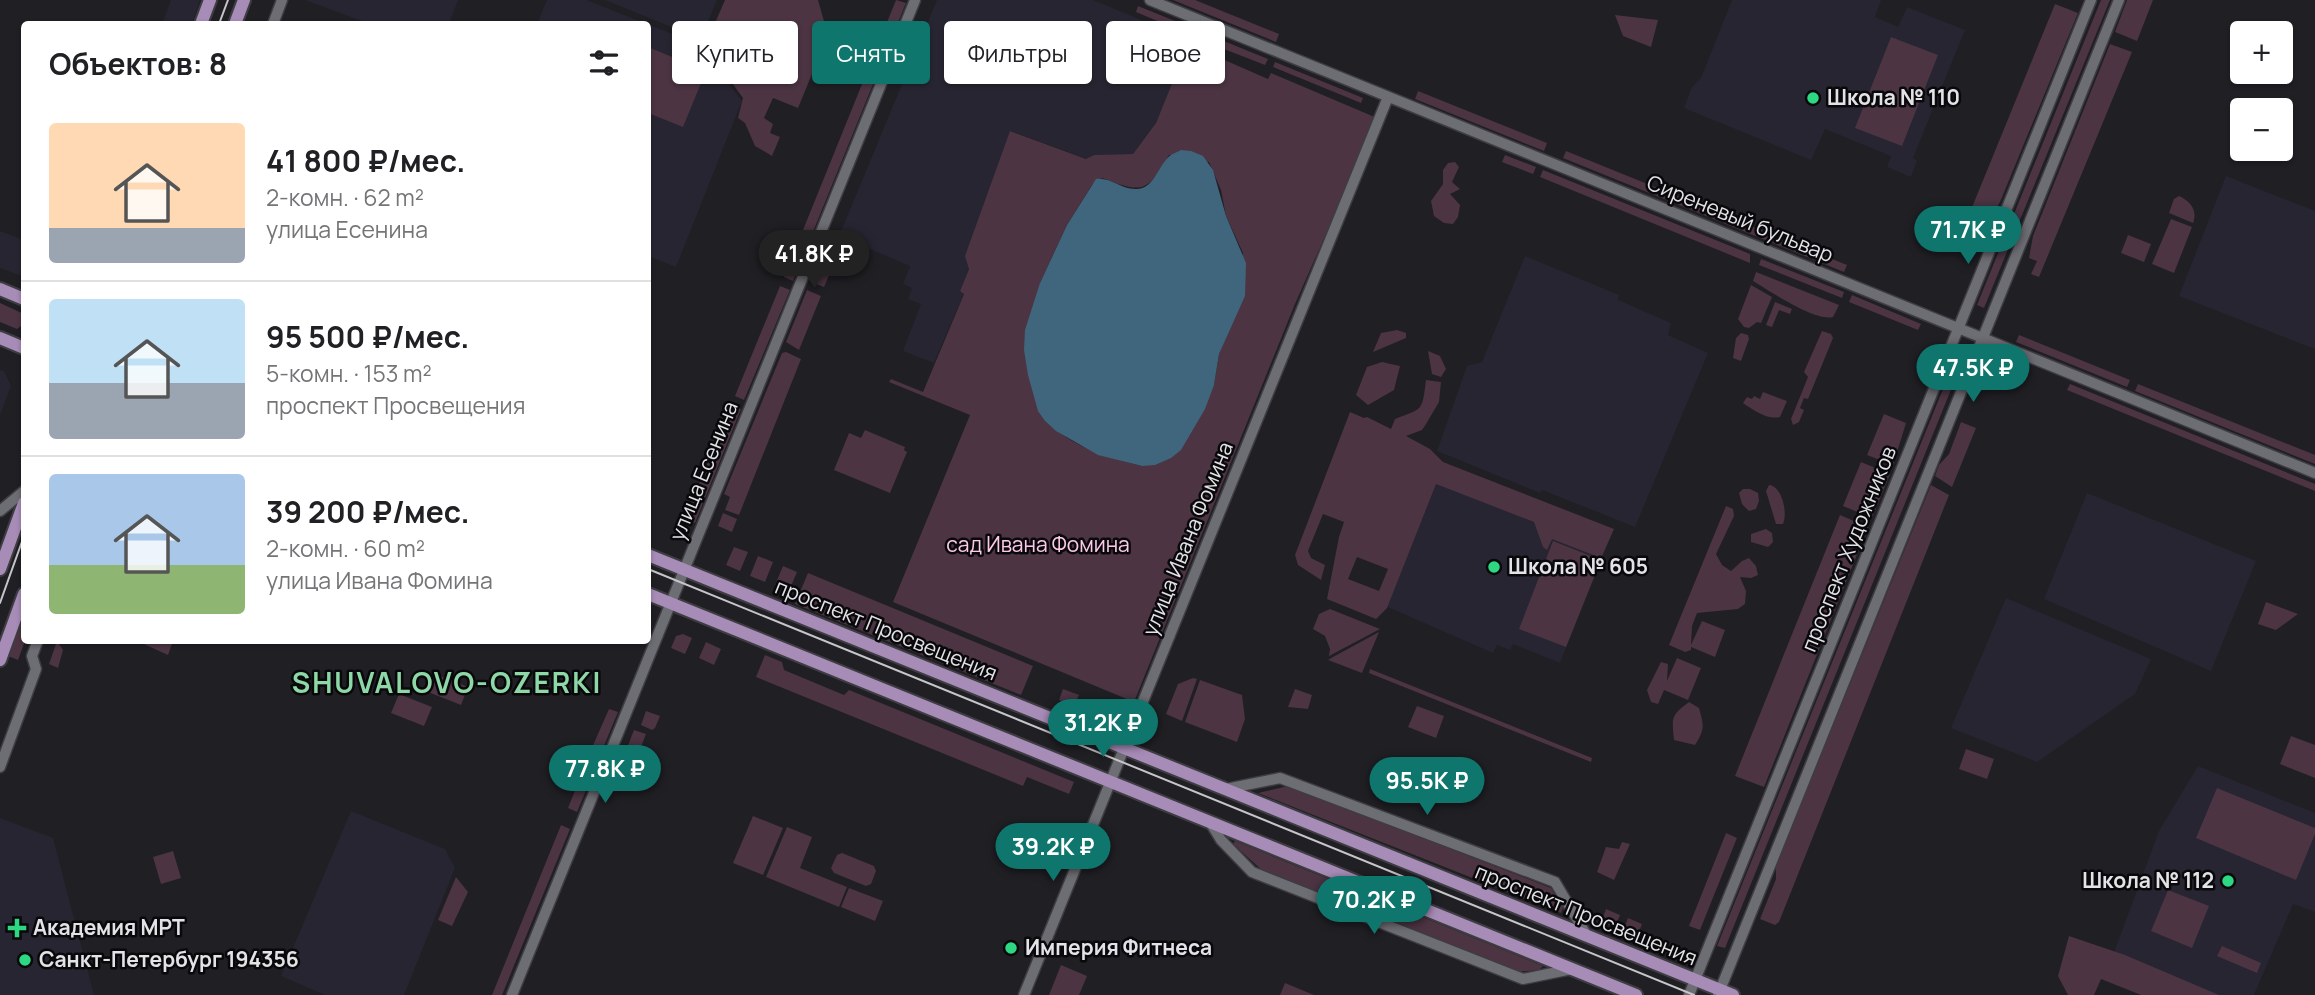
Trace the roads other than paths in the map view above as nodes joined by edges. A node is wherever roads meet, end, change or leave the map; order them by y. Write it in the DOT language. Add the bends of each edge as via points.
graph roads {
  1 [pos="210,0"];
  2 [pos="244,0"];
  3 [pos="282,0"];
  4 [pos="915,0"];
  5 [pos="1150,0"];
  6 [pos="2091,0"];
  7 [pos="2119,0"];
  8 [pos="202,21"];
  9 [pos="236,21"];
  10 [pos="274,21"];
  11 [pos="1388,97"];
  12 [pos="0,289"];
  13 [pos="21,298"];
  14 [pos="1959,329"];
  15 [pos="0,338"];
  16 [pos="1983,338"];
  17 [pos="21,347"];
  18 [pos="2315,473"];
  19 [pos="21,493"];
  20 [pos="0,510"];
  21 [pos="21,511"];
  22 [pos="651,556"];
  23 [pos="0,569"];
  24 [pos="685,569"];
  25 [pos="651,595"];
  26 [pos="21,602"];
  27 [pos="670,604"];
  28 [pos="36,644"];
  29 [pos="0,660"];
  30 [pos="1124,747"];
  31 [pos="0,767"];
  32 [pos="1110,782"];
  33 [pos="1226,789"];
  34 [pos="1210,822"];
  35 [pos="1587,936"];
  36 [pos="1572,969"];
  37 [pos="1696,980"];
  38 [pos="1718,992"];
  39 [pos="512,995"];
  40 [pos="1024,995"];
  41 [pos="1636,995"];
  42 [pos="1689,995"];
  43 [pos="1732,995"];
  1 -- 8 [label="main road"];
  2 -- 9 [label="main road"];
  3 -- 10 [label="street"];
  4 -- 24 [label="street, улица Есенина"];
  5 -- 11 [label="street, Сиреневый бульвар"];
  6 -- 14 [label="street, проспект Художников"];
  7 -- 16 [label="street"];
  11 -- 14 [label="street, Сиреневый бульвар"];
  11 -- 30 [label="street, улица Ивана Фомина"];
  12 -- 13 [label="main road"];
  14 -- 16 [label="street, Сиреневый бульвар"];
  14 -- 37 [label="street, проспект Художников"];
  15 -- 17 [label="main road"];
  16 -- 18 [label="street, Сиреневый бульвар"];
  16 -- 38 [label="street"];
  19 -- 20 [label="street"];
  21 -- 23 [label="main road"];
  22 -- 24 [label="main road, проспект Просвещения"];
  24 -- 27 [label="street, улица Есенина"];
  24 -- 30 [label="main road, проспект Просвещения"];
  25 -- 27 [label="main road"];
  26 -- 29 [label="main road"];
  27 -- 32 [label="main road"];
  27 -- 39 [label="street, улица Есенина"];
  28 -- 31 [label="street" via="32,656 36,669"];
  30 -- 32 [label="street, улица Ивана Фомина"];
  30 -- 33 [label="main road, проспект Просвещения"];
  32 -- 34 [label="main road"];
  32 -- 40 [label="street, улица Ивана Фомина"];
  33 -- 35 [label="main road, проспект Просвещения"];
  33 -- 35 [label="street" via="1280,778 1555,882"];
  34 -- 36 [label="main road"];
  34 -- 36 [label="street" via="1252,872 1523,979"];
  35 -- 37 [label="main road, проспект Просвещения"];
  36 -- 41 [label="main road"];
  37 -- 38 [label="main road, проспект Просвещения"];
  37 -- 42 [label="street, проспект Художников"];
  38 -- 43 [label="main road, проспект Просвещения"];
}
